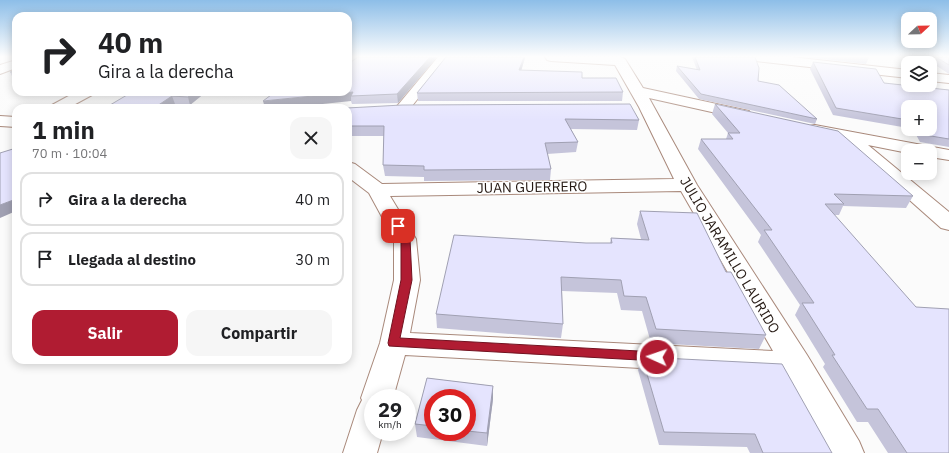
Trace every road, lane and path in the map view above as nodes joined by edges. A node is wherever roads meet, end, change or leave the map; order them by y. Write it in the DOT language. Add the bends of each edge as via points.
graph roads {
  1 [pos="427,78"];
  2 [pos="627,78"];
  3 [pos="80,96"];
  4 [pos="639,102"];
  5 [pos="64,104"];
  6 [pos="403,108"];
  7 [pos="419,108"];
  8 [pos="388,109"];
  9 [pos="759,118"];
  10 [pos="0,121"];
  11 [pos="12,122"];
  12 [pos="804,128"];
  13 [pos="848,138"];
  14 [pos="901,147"];
  15 [pos="937,153"];
  16 [pos="949,155"];
  17 [pos="352,171"];
  18 [pos="687,185"];
  19 [pos="377,190"];
  20 [pos="949,223"];
  21 [pos="394,343"];
  22 [pos="796,364"];
  23 [pos="380,389"];
  24 [pos="364,440"];
  25 [pos="360,453"];
  26 [pos="846,453"];
  1 -- 6 [label="street"];
  2 -- 4 [label="street, JULIO JARAMILLO LAURIDO"];
  3 -- 5 [label="street"];
  4 -- 9 [label="street"];
  4 -- 18 [label="street, JULIO JARAMILLO LAURIDO"];
  6 -- 7 [label="street"];
  6 -- 8 [label="street"];
  10 -- 11 [label="street"];
  12 -- 13 [label="street"];
  13 -- 14 [label="street"];
  13 -- 20 [label="street"];
  15 -- 16 [label="street"];
  17 -- 19 [label="street"];
  18 -- 19 [label="street, JUAN GUERRERO"];
  18 -- 22 [label="street, JULIO JARAMILLO LAURIDO"];
  19 -- 21 [label="street" via="406,239 406,280"];
  21 -- 22 [label="street"];
  21 -- 23 [label="street"];
  22 -- 26 [label="street, JULIO JARAMILLO LAURIDO"];
  24 -- 25 [label="street"];
}
